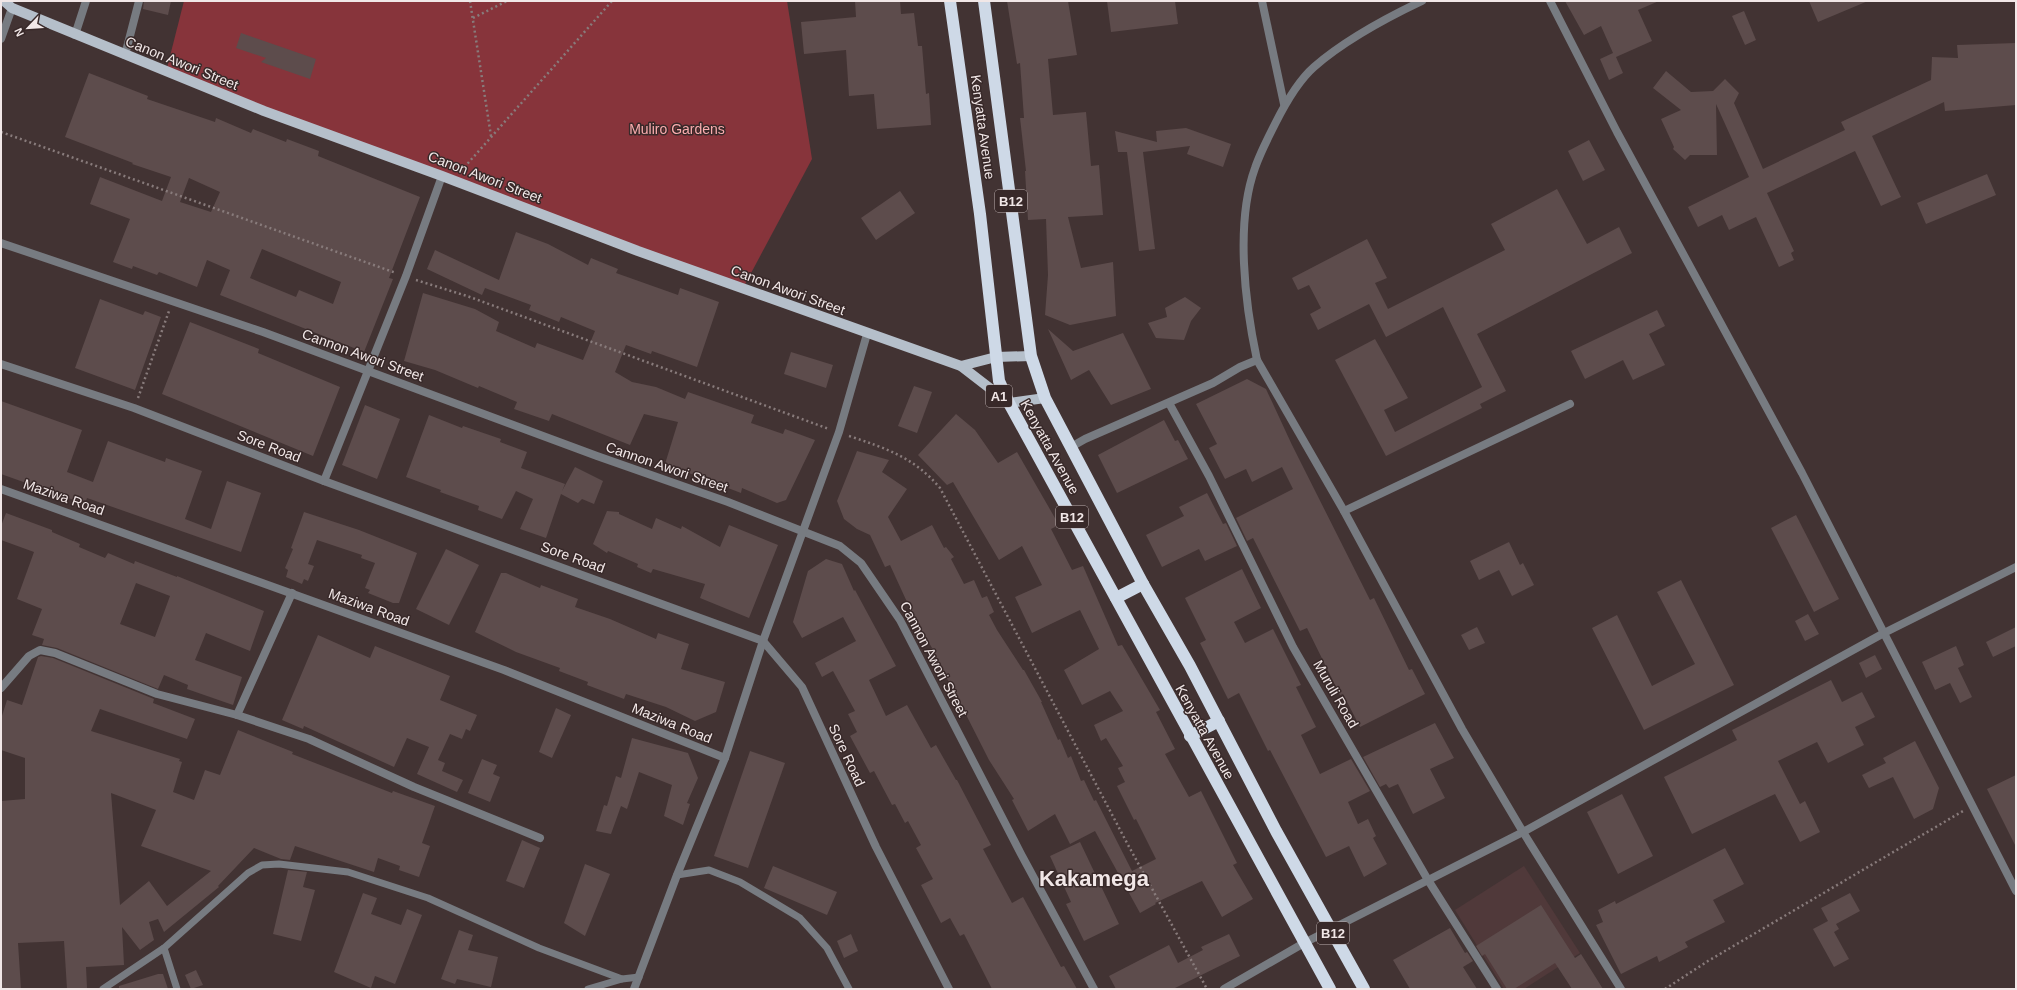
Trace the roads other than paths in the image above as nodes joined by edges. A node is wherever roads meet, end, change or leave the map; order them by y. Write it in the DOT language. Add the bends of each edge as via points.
graph roads {
  1 [pos="4,1"];
  2 [pos="86,1"];
  3 [pos="139,1"];
  4 [pos="950,1"];
  5 [pos="984,1"];
  6 [pos="1262,1"];
  7 [pos="1422,1"];
  8 [pos="1550,1"];
  9 [pos="12,8"];
  10 [pos="75,35"];
  11 [pos="1,39"];
  12 [pos="125,55"];
  13 [pos="1284,104"];
  14 [pos="442,176"];
  15 [pos="1,243"];
  16 [pos="867,334"];
  17 [pos="1031,356"];
  18 [pos="996,357"];
  19 [pos="1257,360"];
  20 [pos="1,364"];
  21 [pos="961,366"];
  22 [pos="367,370"];
  23 [pos="1046,398"];
  24 [pos="1009,403"];
  25 [pos="1169,403"];
  26 [pos="1570,404"];
  27 [pos="1071,447"];
  28 [pos="324,481"];
  29 [pos="1,489"];
  30 [pos="1344,511"];
  31 [pos="804,531"];
  32 [pos="2016,567"];
  33 [pos="1143,584"];
  34 [pos="292,593"];
  35 [pos="1116,598"];
  36 [pos="1884,633"];
  37 [pos="762,641"];
  38 [pos="1,688"];
  39 [pos="237,715"];
  40 [pos="1219,721"];
  41 [pos="1190,736"];
  42 [pos="725,758"];
  43 [pos="1523,832"];
  44 [pos="540,838"];
  45 [pos="677,875"];
  46 [pos="1428,880"];
  47 [pos="2016,891"];
  48 [pos="1331,929"];
  49 [pos="1304,943"];
  50 [pos="164,948"];
  51 [pos="639,977"];
  52 [pos="622,979"];
  53 [pos="103,989"];
  54 [pos="177,989"];
  55 [pos="588,989"];
  56 [pos="634,989"];
  57 [pos="849,989"];
  58 [pos="949,989"];
  59 [pos="1094,989"];
  60 [pos="1224,989"];
  61 [pos="1330,989"];
  62 [pos="1364,989"];
  63 [pos="1497,989"];
  64 [pos="1621,989"];
  1 -- 9 [label="main road, Canon Awori Street"];
  2 -- 10 [label="street"];
  3 -- 12 [label="street"];
  4 -- 18 [label="highway, Kenyatta Avenue / B12" via="980,214"];
  5 -- 17 [label="highway, Kenyatta Avenue / B12"];
  6 -- 13 [label="street"];
  7 -- 13 [label="street" via="1392,15 1312,68"];
  8 -- 36 [label="street" via="1617,132 1802,473"];
  9 -- 10 [label="main road, Canon Awori Street"];
  9 -- 11 [label="street"];
  10 -- 12 [label="main road, Canon Awori Street"];
  12 -- 14 [label="main road, Canon Awori Street" via="264,111"];
  13 -- 19 [label="street" via="1254,169 1246,207 1244,242 1248,316"];
  14 -- 16 [label="main road, Canon Awori Street" via="638,251"];
  14 -- 22 [label="street" via="406,276"];
  15 -- 22 [label="street, Cannon Awori Street"];
  16 -- 21 [label="main road, Canon Awori Street"];
  16 -- 31 [label="street" via="838,432"];
  17 -- 18 [label="main road"];
  17 -- 23 [label="highway, Kenyatta Avenue / B12"];
  18 -- 21 [label="main road"];
  18 -- 24 [label="highway, Kenyatta Avenue / B12" via="999,381"];
  19 -- 25 [label="street"];
  19 -- 30 [label="street"];
  20 -- 28 [label="street, Sore Road" via="134,408"];
  21 -- 24 [label="main road, Canon Awori Street / A1"];
  22 -- 28 [label="street"];
  22 -- 31 [label="street, Cannon Awori Street"];
  23 -- 24 [label="main road, A1"];
  23 -- 27 [label="highway, Kenyatta Avenue / B12"];
  24 -- 35 [label="highway, Kenyatta Avenue / B12"];
  25 -- 27 [label="street"];
  25 -- 46 [label="street, Muruli Road" via="1209,476 1293,647"];
  26 -- 30 [label="street"];
  27 -- 33 [label="highway, Kenyatta Avenue / B12"];
  28 -- 37 [label="street, Sore Road"];
  29 -- 34 [label="street, Maziwa Road"];
  30 -- 43 [label="street" via="1462,729"];
  31 -- 37 [label="street"];
  31 -- 59 [label="street, Cannon Awori Street" via="840,546 861,563 900,620"];
  32 -- 36 [label="street"];
  33 -- 35 [label="highway"];
  33 -- 40 [label="highway, Kenyatta Avenue / B12"];
  34 -- 39 [label="street"];
  34 -- 42 [label="street, Maziwa Road" via="504,670"];
  35 -- 41 [label="highway, Kenyatta Avenue / B12"];
  36 -- 43 [label="street"];
  36 -- 47 [label="street"];
  37 -- 42 [label="street"];
  37 -- 58 [label="street, Sore Road" via="802,687 876,847"];
  38 -- 39 [label="street" via="29,656 40,650 55,653 157,694"];
  39 -- 44 [label="street" via="309,739 414,787"];
  40 -- 41 [label="highway"];
  40 -- 48 [label="highway, Kenyatta Avenue / B12"];
  41 -- 49 [label="highway, Kenyatta Avenue / B12"];
  42 -- 45 [label="street"];
  43 -- 46 [label="street"];
  43 -- 64 [label="street"];
  45 -- 51 [label="street"];
  45 -- 57 [label="lane" via="709,870 740,882 800,918 827,948"];
  46 -- 48 [label="street"];
  46 -- 63 [label="street, Muruli Road"];
  48 -- 49 [label="street"];
  48 -- 62 [label="highway, Kenyatta Avenue / B12"];
  49 -- 60 [label="street"];
  49 -- 61 [label="highway, Kenyatta Avenue / B12"];
  50 -- 52 [label="lane" via="248,873 262,865 279,864 348,872 428,898 539,948"];
  50 -- 53 [label="lane"];
  50 -- 54 [label="lane"];
  51 -- 52 [label="lane"];
  51 -- 56 [label="street"];
  52 -- 55 [label="lane"];
}
